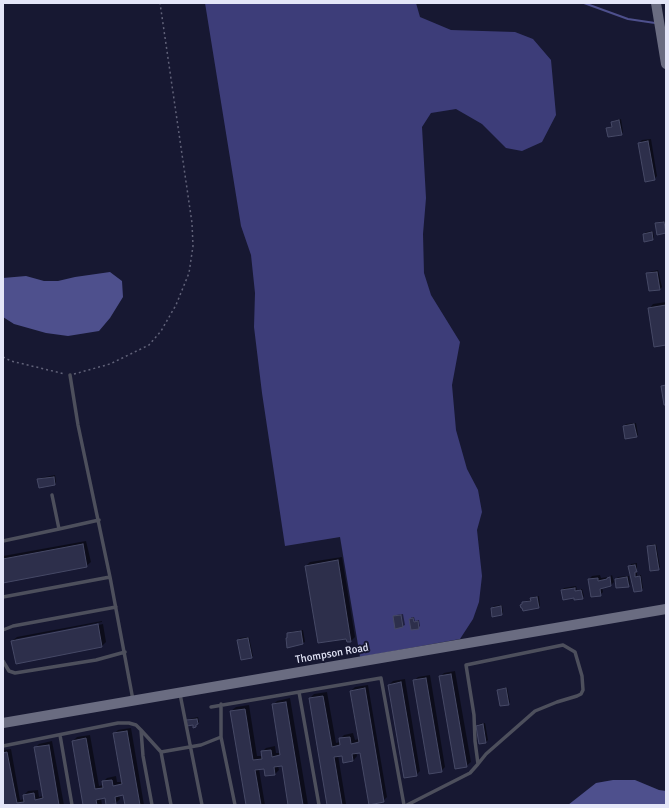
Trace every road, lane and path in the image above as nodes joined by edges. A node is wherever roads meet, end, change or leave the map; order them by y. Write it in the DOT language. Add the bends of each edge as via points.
graph roads {
  1 [pos="160,3"];
  2 [pos="656,3"];
  3 [pos="666,64"];
  4 [pos="3,357"];
  5 [pos="70,375"];
  6 [pos="52,495"];
  7 [pos="99,520"];
  8 [pos="59,529"];
  9 [pos="3,541"];
  10 [pos="110,577"];
  11 [pos="3,597"];
  12 [pos="116,607"];
  13 [pos="666,609"];
  14 [pos="3,630"];
  15 [pos="125,652"];
  16 [pos="3,661"];
  17 [pos="179,692"];
  18 [pos="299,692"];
  19 [pos="133,700"];
  20 [pos="221,704"];
  21 [pos="211,707"];
  22 [pos="3,723"];
  23 [pos="141,730"];
  24 [pos="60,735"];
  25 [pos="221,737"];
  26 [pos="3,746"];
  27 [pos="191,747"];
  28 [pos="161,752"];
  29 [pos="478,764"];
  30 [pos="72,805"];
  31 [pos="152,805"];
  32 [pos="171,805"];
  33 [pos="202,805"];
  34 [pos="235,805"];
  35 [pos="319,805"];
  36 [pos="406,805"];
  1 -- 5 [label="path" via="192,223 193,246 189,273 176,305 161,331 149,345 110,364"];
  2 -- 3 [label="main road"];
  4 -- 5 [label="path"];
  5 -- 7 [label="lane"];
  6 -- 8 [label="lane"];
  7 -- 8 [label="lane"];
  7 -- 10 [label="lane"];
  8 -- 9 [label="lane"];
  10 -- 11 [label="lane"];
  10 -- 12 [label="lane"];
  12 -- 14 [label="lane"];
  12 -- 15 [label="lane"];
  13 -- 17 [label="main road, Thompson Road"];
  15 -- 16 [label="lane" via="96,660 15,673 8,671"];
  15 -- 19 [label="lane"];
  17 -- 19 [label="main road, Thompson Road"];
  17 -- 27 [label="lane"];
  18 -- 20 [label="lane"];
  18 -- 35 [label="lane"];
  18 -- 36 [label="lane" via="381,678"];
  19 -- 22 [label="main road, Thompson Road"];
  20 -- 21 [label="lane"];
  20 -- 25 [label="lane"];
  23 -- 24 [label="lane" via="129,723"];
  23 -- 28 [label="lane"];
  23 -- 31 [label="lane"];
  24 -- 26 [label="lane"];
  24 -- 30 [label="lane"];
  25 -- 27 [label="lane"];
  25 -- 34 [label="lane"];
  27 -- 28 [label="lane"];
  27 -- 33 [label="lane"];
  28 -- 32 [label="lane"];
  29 -- 29 [label="lane" via="535,711 581,694 582,676 575,652 563,645 466,665"];
  29 -- 36 [label="lane" via="470,774"];
}
